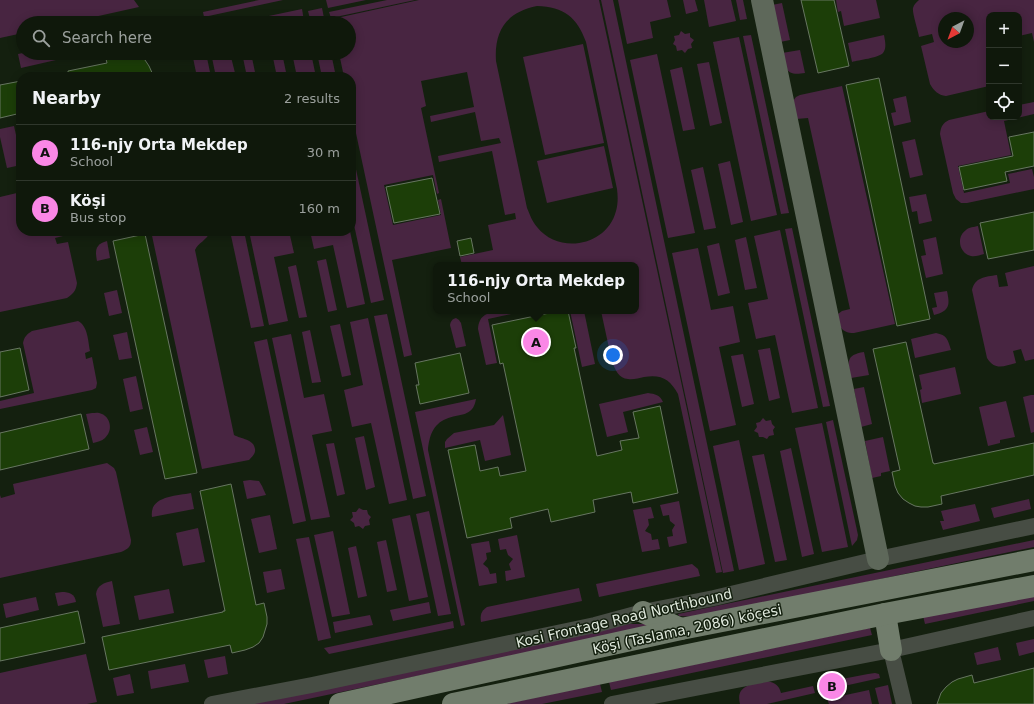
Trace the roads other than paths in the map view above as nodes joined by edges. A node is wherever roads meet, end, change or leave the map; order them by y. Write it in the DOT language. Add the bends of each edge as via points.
graph roads {
  1 [pos="762,0"];
  2 [pos="1034,526"];
  3 [pos="878,560"];
  4 [pos="1034,560"];
  5 [pos="1034,586"];
  6 [pos="643,612"];
  7 [pos="885,614"];
  8 [pos="1034,618"];
  9 [pos="682,629"];
  10 [pos="891,650"];
  11 [pos="212,704"];
  12 [pos="340,704"];
  13 [pos="453,704"];
  14 [pos="612,704"];
  15 [pos="904,704"];
  1 -- 3 [label="street"];
  2 -- 3 [label="street, Kosi Frontage Road Northbound"];
  3 -- 6 [label="street, Kosi Frontage Road Northbound"];
  4 -- 9 [label="main road, Köşi (Taslama, 2086) köçesi"];
  5 -- 7 [label="main road, Köşi (Taslama, 2086) köçesi"];
  6 -- 9 [label="main road"];
  6 -- 11 [label="street, Kosi Frontage Road Northbound" via="596,625"];
  7 -- 10 [label="main road"];
  7 -- 13 [label="main road, Köşi (Taslama, 2086) köçesi"];
  8 -- 10 [label="street"];
  9 -- 12 [label="main road, Köşi (Taslama, 2086) köçesi"];
  10 -- 14 [label="street"];
  10 -- 15 [label="street"];
}
